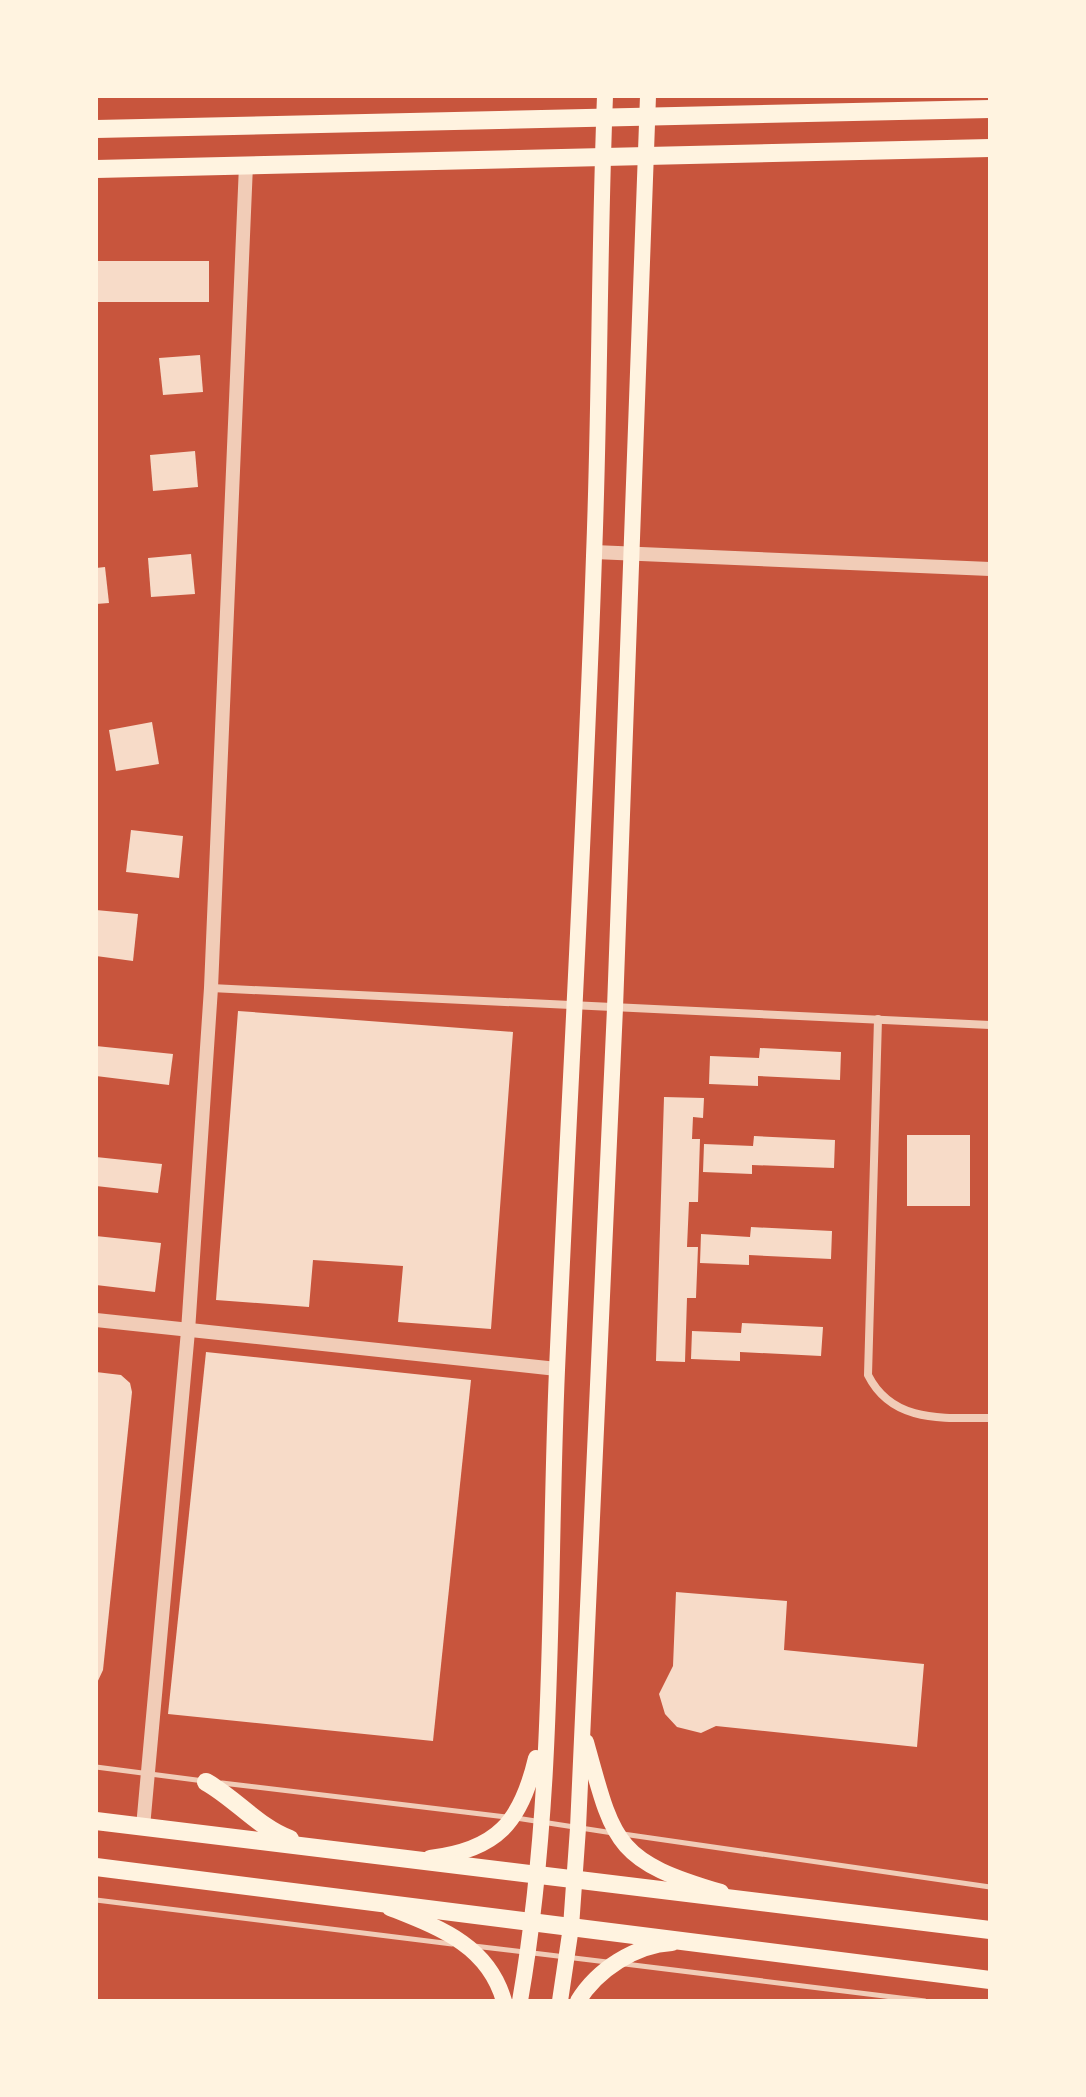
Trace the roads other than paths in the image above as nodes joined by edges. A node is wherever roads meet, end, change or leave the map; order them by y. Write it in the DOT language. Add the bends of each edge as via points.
graph roads {
  1 [pos="605,96"];
  2 [pos="648,96"];
  3 [pos="990,109"];
  4 [pos="647,116"];
  5 [pos="604,117"];
  6 [pos="96,129"];
  7 [pos="990,148"];
  8 [pos="646,157"];
  9 [pos="605,158"];
  10 [pos="246,165"];
  11 [pos="96,169"];
  12 [pos="632,551"];
  13 [pos="594,552"];
  14 [pos="990,569"];
  15 [pos="211,988"];
  16 [pos="577,1006"];
  17 [pos="615,1008"];
  18 [pos="878,1019"];
  19 [pos="990,1025"];
  20 [pos="96,1320"];
  21 [pos="188,1331"];
  22 [pos="557,1369"];
  23 [pos="990,1418"];
  24 [pos="545,1721"];
  25 [pos="581,1723"];
  26 [pos="96,1767"];
  27 [pos="146,1773"];
  28 [pos="206,1782"];
  29 [pos="513,1817"];
  30 [pos="96,1821"];
  31 [pos="541,1822"];
  32 [pos="143,1827"];
  33 [pos="578,1828"];
  34 [pos="616,1833"];
  35 [pos="308,1845"];
  36 [pos="423,1859"];
  37 [pos="96,1867"];
  38 [pos="538,1872"];
  39 [pos="575,1876"];
  40 [pos="990,1887"];
  41 [pos="746,1899"];
  42 [pos="96,1900"];
  43 [pos="378,1902"];
  44 [pos="533,1921"];
  45 [pos="571,1927"];
  46 [pos="990,1930"];
  47 [pos="690,1942"];
  48 [pos="528,1953"];
  49 [pos="567,1957"];
  50 [pos="990,1980"];
  51 [pos="504,2001"];
  52 [pos="520,2001"];
  53 [pos="560,2001"];
  54 [pos="578,2001"];
  55 [pos="925,2001"];
  1 -- 5 [label="main road"];
  2 -- 4 [label="main road"];
  3 -- 4 [label="main road"];
  4 -- 5 [label="main road"];
  4 -- 8 [label="main road"];
  5 -- 6 [label="main road"];
  5 -- 9 [label="main road"];
  7 -- 8 [label="main road"];
  8 -- 9 [label="main road"];
  8 -- 12 [label="main road"];
  9 -- 10 [label="main road"];
  9 -- 13 [label="main road"];
  10 -- 11 [label="main road"];
  10 -- 15 [label="street"];
  12 -- 13 [label="street"];
  12 -- 14 [label="street"];
  12 -- 17 [label="main road"];
  13 -- 16 [label="main road"];
  15 -- 16 [label="street"];
  15 -- 21 [label="street"];
  16 -- 17 [label="street"];
  16 -- 22 [label="main road"];
  17 -- 18 [label="street"];
  17 -- 25 [label="main road"];
  18 -- 19 [label="street"];
  18 -- 23 [label="street" via="868,1375 878,1395 907,1412"];
  20 -- 21 [label="street"];
  21 -- 22 [label="street"];
  21 -- 27 [label="street"];
  22 -- 24 [label="main road"];
  24 -- 29 [label="main road" via="532,1777"];
  24 -- 31 [label="main road"];
  25 -- 33 [label="main road"];
  25 -- 34 [label="main road"];
  26 -- 27 [label="lane"];
  27 -- 28 [label="lane"];
  27 -- 32 [label="street"];
  28 -- 29 [label="lane"];
  28 -- 35 [label="main road" via="231,1795 278,1835"];
  29 -- 31 [label="lane"];
  29 -- 36 [label="main road" via="491,1842"];
  30 -- 32 [label="main road"];
  31 -- 33 [label="lane"];
  31 -- 38 [label="main road"];
  32 -- 35 [label="main road"];
  33 -- 34 [label="lane"];
  33 -- 39 [label="main road"];
  34 -- 40 [label="lane"];
  34 -- 41 [label="main road" via="634,1856 657,1870"];
  35 -- 36 [label="main road"];
  36 -- 38 [label="main road"];
  37 -- 43 [label="main road"];
  38 -- 39 [label="main road"];
  38 -- 44 [label="main road"];
  39 -- 41 [label="main road"];
  39 -- 45 [label="main road"];
  41 -- 46 [label="main road"];
  42 -- 48 [label="lane"];
  43 -- 44 [label="main road"];
  43 -- 51 [label="main road" via="458,1937 484,1959"];
  44 -- 45 [label="main road"];
  44 -- 48 [label="main road"];
  45 -- 47 [label="main road"];
  45 -- 49 [label="main road"];
  47 -- 50 [label="main road"];
  47 -- 54 [label="main road" via="635,1950"];
  48 -- 49 [label="lane"];
  48 -- 52 [label="main road"];
  49 -- 53 [label="main road"];
  49 -- 55 [label="lane"];
}
